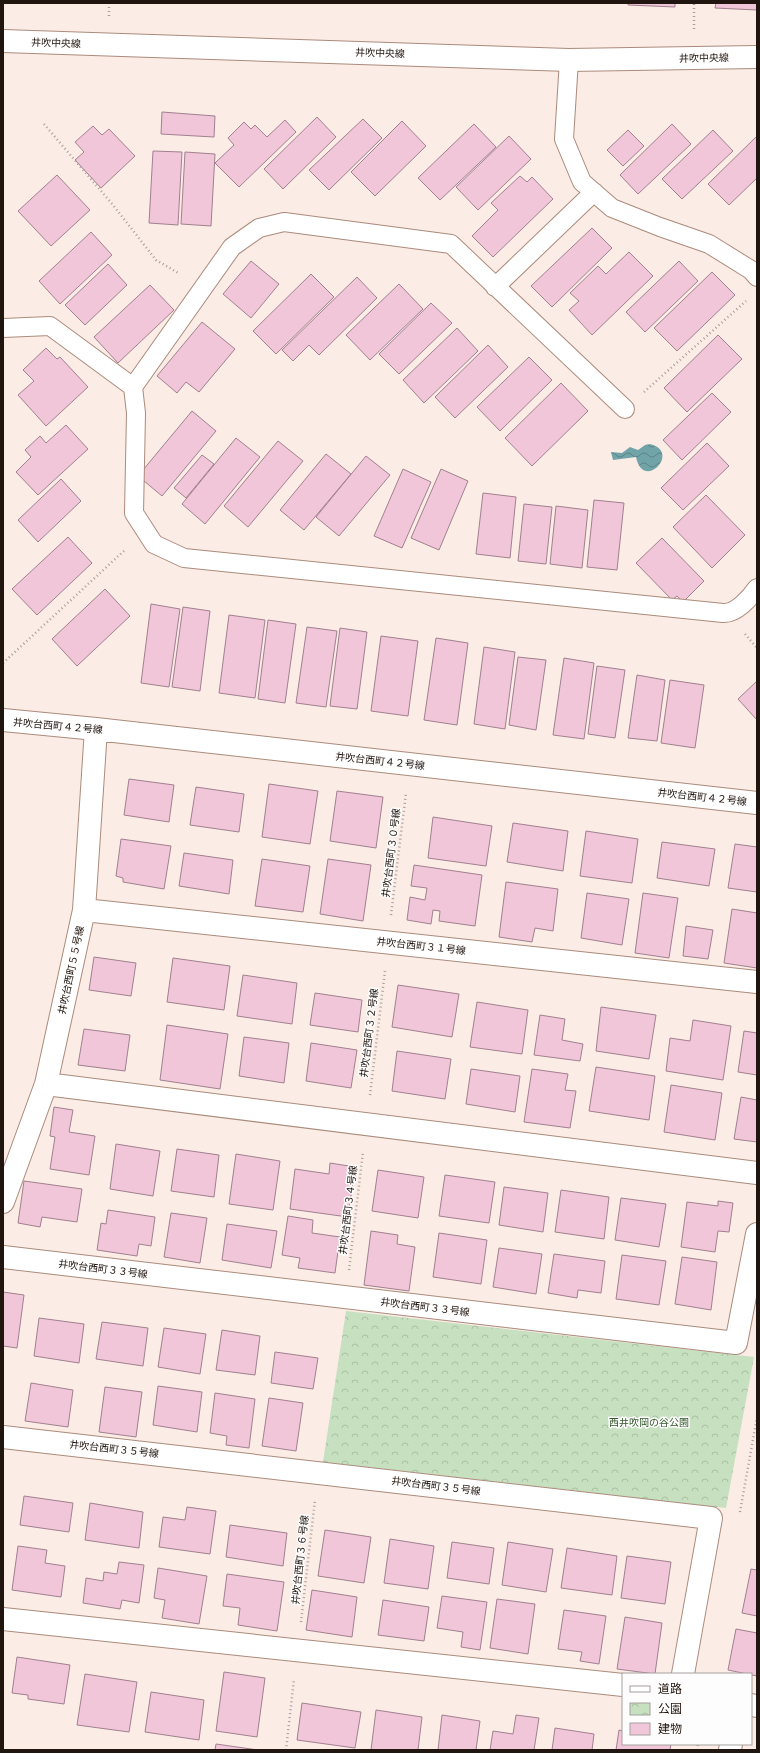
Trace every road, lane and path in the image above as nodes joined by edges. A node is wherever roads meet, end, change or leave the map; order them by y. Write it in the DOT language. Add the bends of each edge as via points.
graph roads {
  1 [pos="3,41"];
  2 [pos="757,57"];
  3 [pos="569,60"];
  4 [pos="44,124"];
  5 [pos="594,192"];
  6 [pos="757,277"];
  7 [pos="495,287"];
  8 [pos="203,288"];
  9 [pos="751,297"];
  10 [pos="3,328"];
  11 [pos="133,387"];
  12 [pos="626,408"];
  13 [pos="146,530"];
  14 [pos="757,588"];
  15 [pos="3,663"];
  16 [pos="3,720"];
  17 [pos="96,729"];
  18 [pos="410,764"];
  19 [pos="757,803"];
  20 [pos="84,910"];
  21 [pos="388,943"];
  22 [pos="757,982"];
  23 [pos="46,1084"];
  24 [pos="366,1124"];
  25 [pos="757,1173"];
  26 [pos="3,1202"];
  27 [pos="757,1234"];
  28 [pos="3,1257"];
  29 [pos="345,1297"];
  30 [pos="3,1437"];
  31 [pos="318,1473"];
  32 [pos="3,1619"];
  33 [pos="298,1650"];
  34 [pos="683,1673"];
  35 [pos="622,1685"];
  36 [pos="286,1750"];
  1 -- 3 [label="street, 井吹中央線"];
  2 -- 3 [label="street, 井吹中央線"];
  3 -- 5 [label="lane" via="564,139 582,182"];
  4 -- 8 [label="path" via="156,260"];
  5 -- 6 [label="lane" via="612,208 709,244 752,270"];
  5 -- 7 [label="lane"];
  7 -- 8 [label="lane" via="451,244 284,222 259,228 232,247"];
  7 -- 12 [label="lane"];
  8 -- 11 [label="lane"];
  9 -- 12 [label="path"];
  10 -- 11 [label="lane" via="50,326"];
  11 -- 13 [label="lane" via="136,413 134,513"];
  13 -- 14 [label="lane" via="154,544 184,558 728,614 749,599"];
  13 -- 15 [label="path"];
  16 -- 17 [label="street, 井吹台西町４２号線"];
  17 -- 18 [label="street, 井吹台西町４２号線"];
  17 -- 20 [label="street, 井吹台西町５５号線"];
  18 -- 19 [label="street, 井吹台西町４２号線"];
  18 -- 21 [label="path, 井吹台西町３０号線"];
  20 -- 21 [label="street, 井吹台西町３１号線"];
  20 -- 23 [label="street, 井吹台西町５５号線"];
  21 -- 22 [label="street, 井吹台西町３１号線"];
  21 -- 24 [label="path, 井吹台西町３２号線"];
  23 -- 24 [label="street"];
  23 -- 26 [label="street, 井吹台西町５５号線"];
  24 -- 25 [label="street"];
  24 -- 29 [label="path, 井吹台西町３４号線"];
  27 -- 29 [label="street, 井吹台西町３３号線" via="736,1343"];
  28 -- 29 [label="street, 井吹台西町３３号線"];
  30 -- 31 [label="street, 井吹台西町３５号線"];
  31 -- 33 [label="path, 井吹台西町３６号線"];
  31 -- 34 [label="street, 井吹台西町３５号線" via="711,1518"];
  32 -- 33 [label="street"];
  33 -- 35 [label="street"];
  33 -- 36 [label="path, 井吹台西町３６号線"];
}
